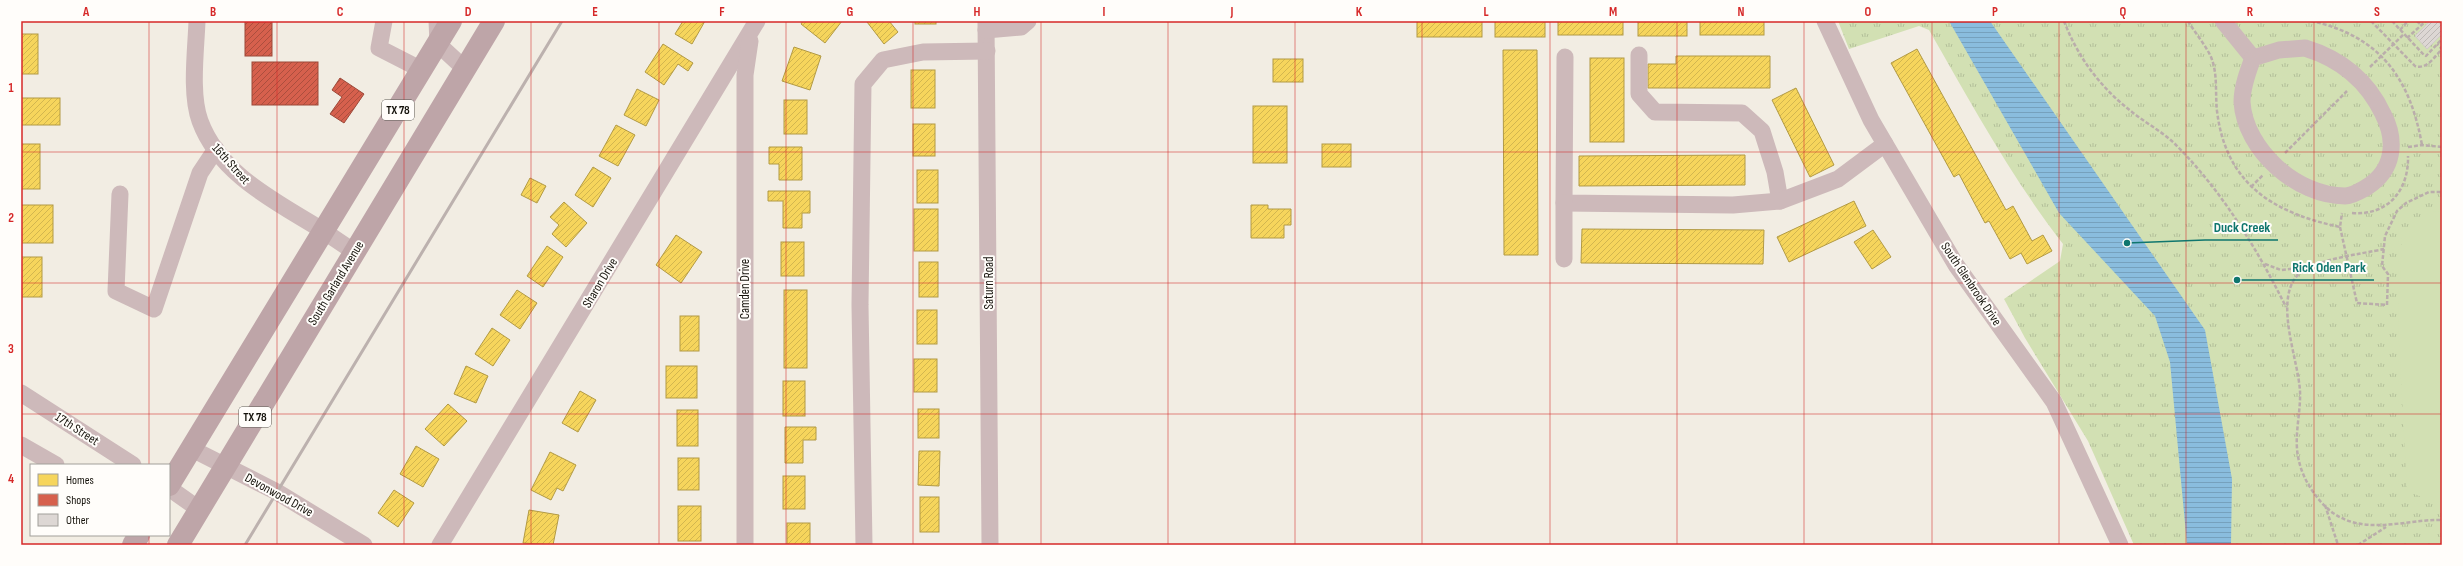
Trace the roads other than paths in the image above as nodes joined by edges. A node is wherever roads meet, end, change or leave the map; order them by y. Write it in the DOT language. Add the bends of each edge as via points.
graph roads {
  1 [pos="197,21"];
  2 [pos="384,21"];
  3 [pos="437,21"];
  4 [pos="451,21"];
  5 [pos="494,21"];
  6 [pos="1028,21"];
  7 [pos="1826,21"];
  8 [pos="2223,21"];
  9 [pos="986,26"];
  10 [pos="755,27"];
  11 [pos="438,44"];
  12 [pos="987,51"];
  13 [pos="1639,55"];
  14 [pos="1565,57"];
  15 [pos="2253,58"];
  16 [pos="465,69"];
  17 [pos="422,70"];
  18 [pos="1885,144"];
  19 [pos="216,149"];
  20 [pos="120,194"];
  21 [pos="1780,201"];
  22 [pos="1564,203"];
  23 [pos="323,231"];
  24 [pos="355,252"];
  25 [pos="1564,259"];
  26 [pos="21,393"];
  27 [pos="21,445"];
  28 [pos="192,449"];
  29 [pos="54,464"];
  30 [pos="129,464"];
  31 [pos="225,466"];
  32 [pos="170,483"];
  33 [pos="170,489"];
  34 [pos="200,510"];
  35 [pos="138,536"];
  36 [pos="133,545"];
  37 [pos="178,545"];
  38 [pos="364,545"];
  39 [pos="440,545"];
  40 [pos="745,545"];
  41 [pos="864,545"];
  42 [pos="990,545"];
  43 [pos="2120,545"];
  1 -- 19 [label="street, 16th Street" via="195,90 200,120"];
  2 -- 17 [label="street" via="379,48"];
  3 -- 11 [label="street"];
  4 -- 11 [label="main road, TX 78"];
  5 -- 16 [label="main road, South Garland Avenue / TX 78"];
  6 -- 9 [label="street" via="1021,27"];
  7 -- 18 [label="street, South Glenbrook Drive" via="1871,120"];
  8 -- 15 [label="street"];
  9 -- 12 [label="street, Saturn Road"];
  10 -- 39 [label="street, Sharon Drive"];
  10 -- 40 [label="street, Camden Drive" via="745,75"];
  11 -- 16 [label="street"];
  11 -- 17 [label="main road, TX 78"];
  12 -- 41 [label="street" via="923,52 883,60 863,84 860,305"];
  12 -- 42 [label="street, Saturn Road"];
  13 -- 21 [label="street" via="1639,94 1655,112 1742,113 1762,131 1775,172"];
  14 -- 22 [label="street"];
  15 -- 15 [label="street" via="2242,100 2245,120 2255,140 2270,160 2286,176 2307,188 2326,194 2346,196 2372,184 2384,171 2391,158 2392,141 2388,123 2378,102 2364,83 2343,64 2305,48 2279,50"];
  16 -- 24 [label="main road, South Garland Avenue / TX 78"];
  17 -- 23 [label="main road, TX 78"];
  18 -- 21 [label="street" via="1838,179"];
  18 -- 43 [label="street, South Glenbrook Drive" via="1956,266 2054,402"];
  19 -- 20 [label="street" via="200,173 154,309 116,291"];
  19 -- 23 [label="street, 16th Street" via="252,187"];
  21 -- 22 [label="street" via="1733,205"];
  22 -- 25 [label="street"];
  23 -- 24 [label="street, 16th Street"];
  23 -- 28 [label="main road, TX 78"];
  24 -- 31 [label="main road, South Garland Avenue / TX 78"];
  26 -- 30 [label="street, 17th Street"];
  27 -- 29 [label="street"];
  28 -- 31 [label="street, Devonwood Drive"];
  28 -- 32 [label="main road, TX 78"];
  31 -- 34 [label="main road, South Garland Avenue / TX 78"];
  31 -- 38 [label="street, Devonwood Drive" via="277,492"];
  33 -- 34 [label="street"];
  34 -- 37 [label="main road, South Garland Avenue / TX 78"];
  35 -- 36 [label="main road"];
}
